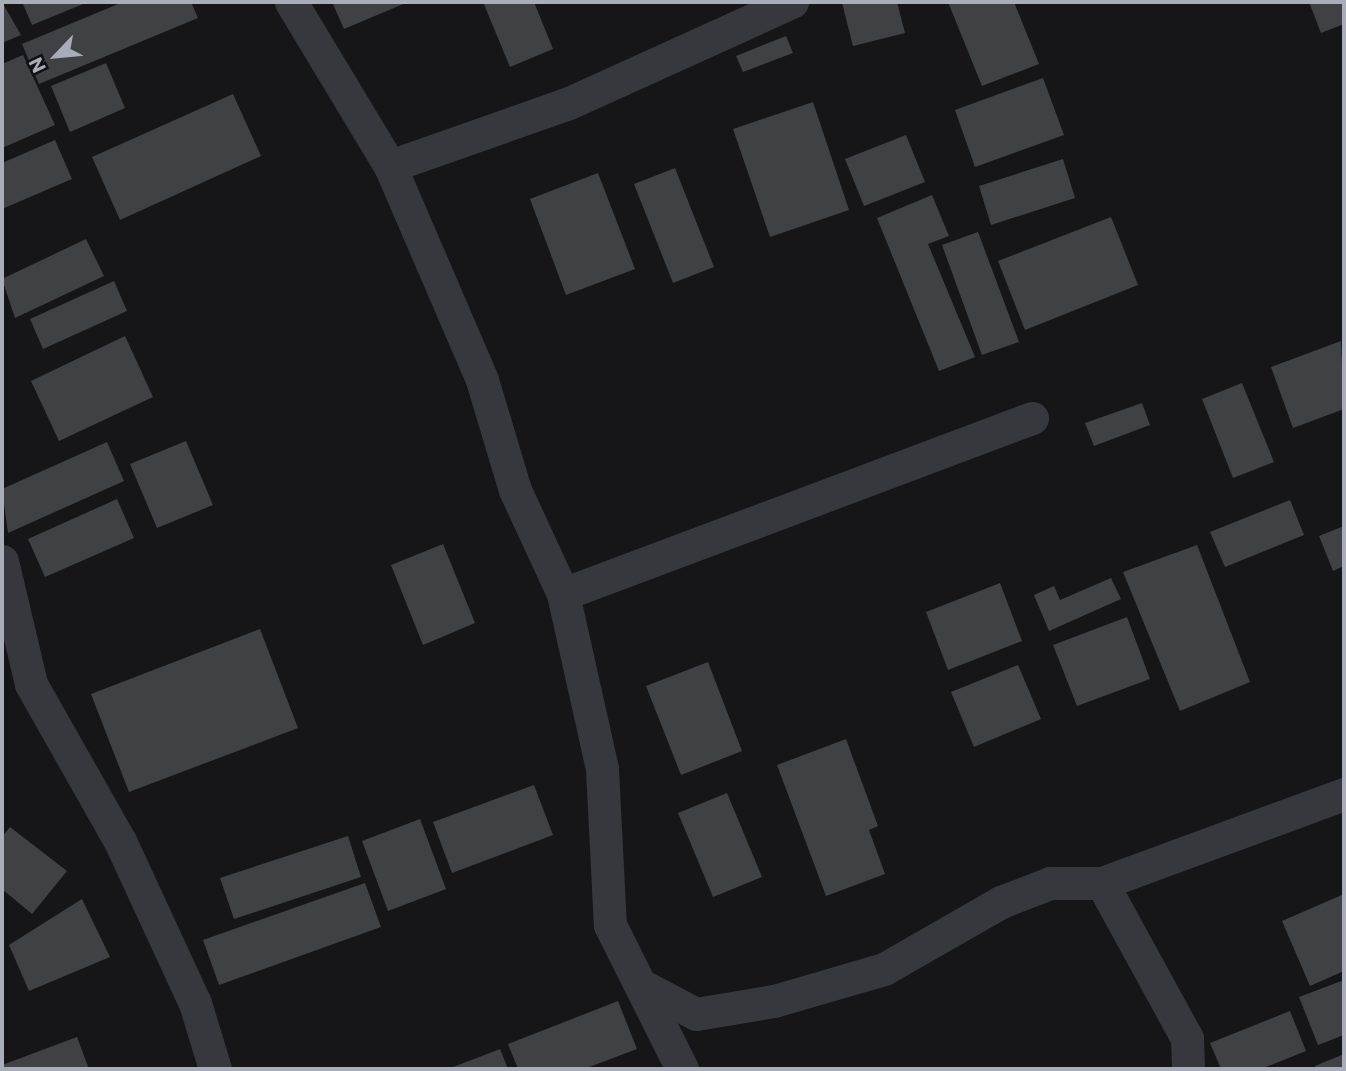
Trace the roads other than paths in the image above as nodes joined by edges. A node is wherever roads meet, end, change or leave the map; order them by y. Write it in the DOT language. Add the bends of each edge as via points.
graph roads {
  1 [pos="291,2"];
  2 [pos="792,2"];
  3 [pos="390,166"];
  4 [pos="1032,418"];
  5 [pos="2,561"];
  6 [pos="563,594"];
  7 [pos="1344,794"];
  8 [pos="1102,883"];
  9 [pos="643,986"];
  10 [pos="215,1069"];
  11 [pos="682,1069"];
  12 [pos="1188,1069"];
  1 -- 3 [label="street"];
  2 -- 3 [label="street" via="569,103"];
  3 -- 6 [label="street" via="482,380 515,489"];
  4 -- 6 [label="street"];
  5 -- 10 [label="street" via="31,684 120,841 195,1003"];
  6 -- 9 [label="street" via="602,769 610,925"];
  7 -- 8 [label="street"];
  8 -- 9 [label="street" via="1050,883 1001,902 884,969 774,1001 696,1014"];
  8 -- 12 [label="street" via="1187,1038"];
  9 -- 11 [label="street"];
}
